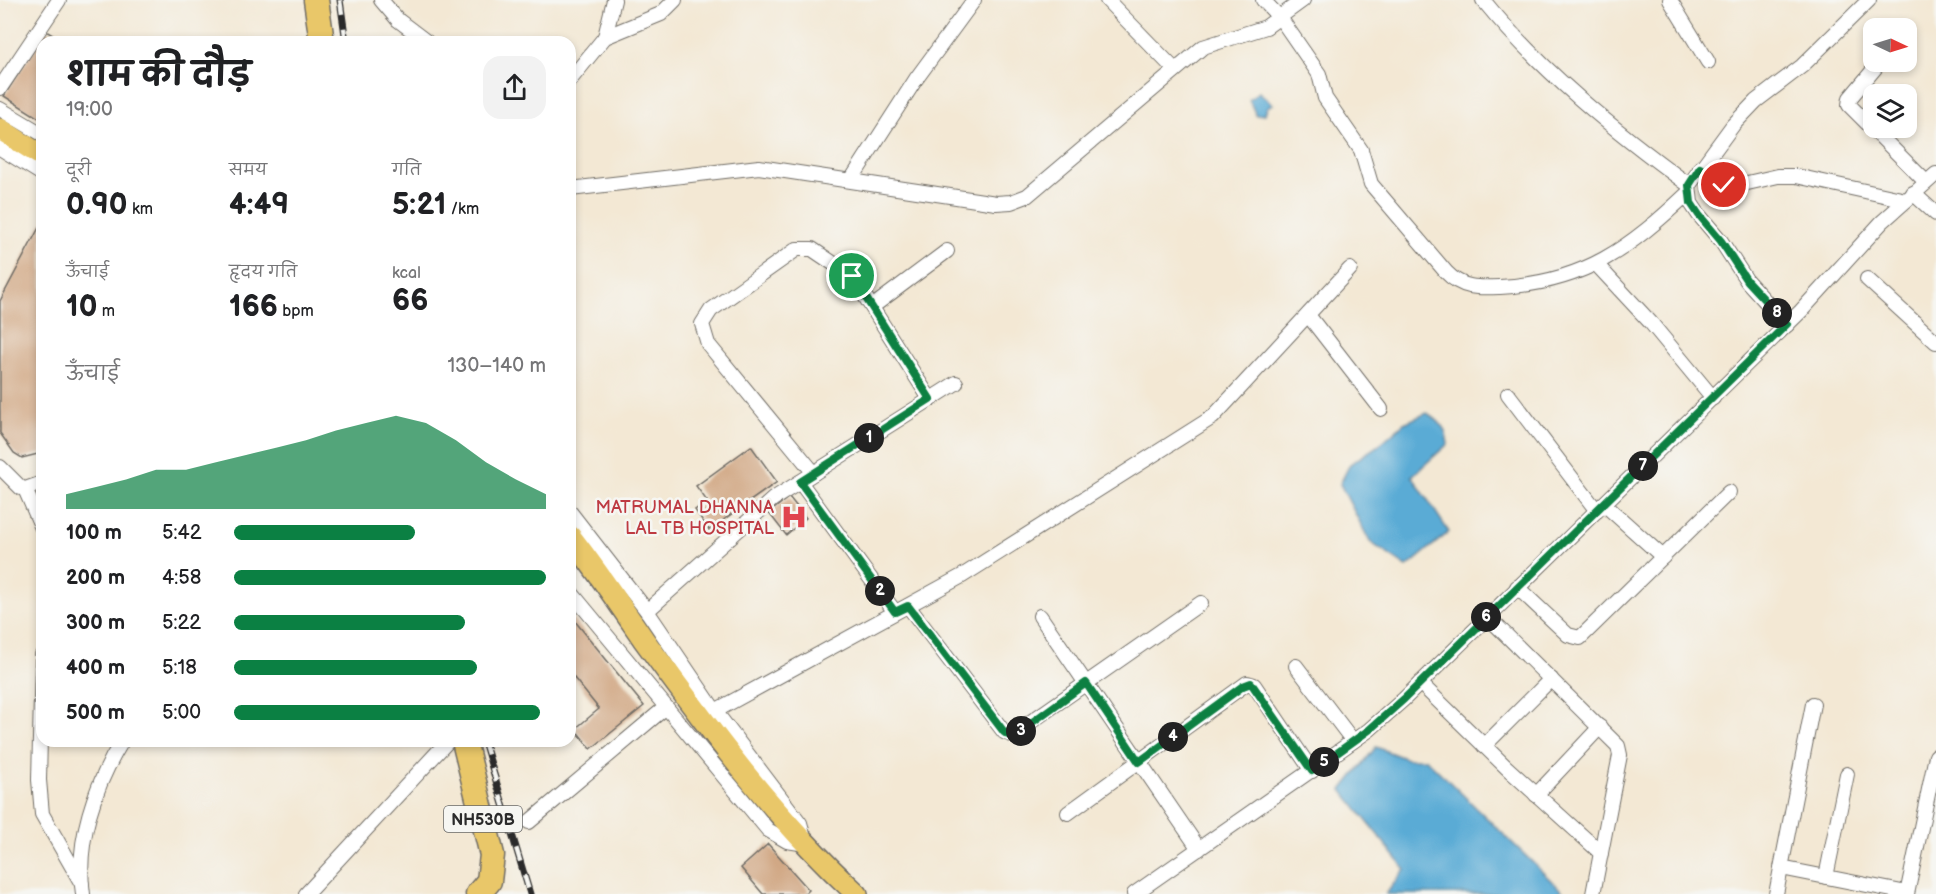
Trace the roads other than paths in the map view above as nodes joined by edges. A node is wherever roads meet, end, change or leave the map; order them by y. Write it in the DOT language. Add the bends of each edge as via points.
graph roads {
  1 [pos="59,0"];
  2 [pos="316,0"];
  3 [pos="614,0"];
  4 [pos="675,0"];
  5 [pos="974,0"];
  6 [pos="1107,0"];
  7 [pos="1263,0"];
  8 [pos="1304,0"];
  9 [pos="1483,0"];
  10 [pos="1670,0"];
  11 [pos="1869,0"];
  12 [pos="386,2"];
  13 [pos="1281,19"];
  14 [pos="321,36"];
  15 [pos="418,36"];
  16 [pos="605,37"];
  17 [pos="1708,62"];
  18 [pos="1175,70"];
  19 [pos="1872,72"];
  20 [pos="576,73"];
  21 [pos="0,88"];
  22 [pos="0,109"];
  23 [pos="0,129"];
  24 [pos="36,130"];
  25 [pos="0,148"];
  26 [pos="36,152"];
  27 [pos="1700,168"];
  28 [pos="36,170"];
  29 [pos="1931,178"];
  30 [pos="851,180"];
  31 [pos="576,188"];
  32 [pos="1689,189"];
  33 [pos="1910,196"];
  34 [pos="1936,214"];
  35 [pos="947,251"];
  36 [pos="1597,265"];
  37 [pos="1350,269"];
  38 [pos="1867,279"];
  39 [pos="872,307"];
  40 [pos="1308,315"];
  41 [pos="1787,324"];
  42 [pos="1936,342"];
  43 [pos="956,383"];
  44 [pos="1508,394"];
  45 [pos="1713,398"];
  46 [pos="930,399"];
  47 [pos="1381,409"];
  48 [pos="0,469"];
  49 [pos="814,473"];
  50 [pos="800,482"];
  51 [pos="36,485"];
  52 [pos="25,489"];
  53 [pos="1729,492"];
  54 [pos="1600,507"];
  55 [pos="36,514"];
  56 [pos="576,520"];
  57 [pos="576,544"];
  58 [pos="1663,557"];
  59 [pos="1517,587"];
  60 [pos="576,598"];
  61 [pos="1201,603"];
  62 [pos="902,609"];
  63 [pos="647,612"];
  64 [pos="1040,616"];
  65 [pos="1486,616"];
  66 [pos="1296,666"];
  67 [pos="1551,679"];
  68 [pos="1420,682"];
  69 [pos="1086,683"];
  70 [pos="1813,704"];
  71 [pos="666,707"];
  72 [pos="715,711"];
  73 [pos="1600,727"];
  74 [pos="1353,741"];
  75 [pos="1484,746"];
  76 [pos="40,747"];
  77 [pos="118,747"];
  78 [pos="441,747"];
  79 [pos="465,747"];
  80 [pos="1936,756"];
  81 [pos="1139,762"];
  82 [pos="1312,771"];
  83 [pos="1846,774"];
  84 [pos="1536,795"];
  85 [pos="1068,813"];
  86 [pos="529,822"];
  87 [pos="806,844"];
  88 [pos="1199,849"];
  89 [pos="1601,854"];
  90 [pos="1781,868"];
  91 [pos="1826,876"];
  92 [pos="82,889"];
  93 [pos="1907,893"];
  94 [pos="306,894"];
  95 [pos="478,894"];
  96 [pos="857,894"];
  97 [pos="1134,894"];
  98 [pos="1593,894"];
  99 [pos="1776,894"];
  1 -- 21 [label="street"];
  2 -- 14 [label="highway"];
  3 -- 16 [label="street"];
  4 -- 16 [label="street" via="661,14"];
  5 -- 30 [label="street" via="916,79"];
  6 -- 18 [label="street"];
  7 -- 13 [label="street"];
  8 -- 13 [label="street"];
  9 -- 32 [label="street" via="1523,45 1617,131"];
  10 -- 17 [label="street"];
  11 -- 27 [label="street" via="1803,66 1756,100"];
  12 -- 15 [label="street"];
  13 -- 18 [label="street" via="1203,47"];
  13 -- 36 [label="street" via="1319,74 1325,98 1361,150 1371,184 1454,281 1478,288 1514,286 1547,282"];
  16 -- 20 [label="street"];
  18 -- 30 [label="street" via="1061,169 1019,200 996,203"];
  19 -- 29 [label="street" via="1850,98 1849,105"];
  22 -- 24 [label="street"];
  23 -- 26 [label="main road"];
  25 -- 28 [label="street"];
  27 -- 32 [label="street"];
  27 -- 33 [label="street" via="1731,187 1778,176 1797,176"];
  29 -- 33 [label="street"];
  30 -- 31 [label="street" via="759,167"];
  32 -- 36 [label="street" via="1652,228"];
  32 -- 41 [label="street" via="1699,215 1747,281"];
  33 -- 34 [label="street"];
  33 -- 41 [label="street"];
  35 -- 39 [label="street"];
  36 -- 45 [label="street"];
  37 -- 40 [label="street"];
  38 -- 42 [label="street"];
  39 -- 46 [label="street"];
  39 -- 49 [label="street" via="846,271 804,248 797,249 711,310 702,324 708,344"];
  40 -- 47 [label="street"];
  40 -- 62 [label="street" via="1213,417 962,576"];
  41 -- 45 [label="street"];
  43 -- 46 [label="street"];
  44 -- 54 [label="street"];
  45 -- 54 [label="street"];
  46 -- 49 [label="street"];
  48 -- 52 [label="street"];
  49 -- 50 [label="street"];
  50 -- 62 [label="street"];
  50 -- 63 [label="street" via="773,499"];
  51 -- 52 [label="street"];
  52 -- 55 [label="street"];
  53 -- 58 [label="street"];
  54 -- 58 [label="street"];
  54 -- 59 [label="street"];
  56 -- 63 [label="street"];
  57 -- 87 [label="main road" via="681,690"];
  58 -- 59 [label="street" via="1580,638 1568,635"];
  59 -- 65 [label="street"];
  60 -- 71 [label="street"];
  61 -- 69 [label="street"];
  62 -- 69 [label="street" via="1008,735 1016,734"];
  62 -- 72 [label="street"];
  63 -- 72 [label="street"];
  64 -- 69 [label="street"];
  65 -- 67 [label="street"];
  65 -- 68 [label="street"];
  66 -- 74 [label="street"];
  67 -- 73 [label="street"];
  67 -- 75 [label="street"];
  68 -- 74 [label="street"];
  68 -- 75 [label="street"];
  69 -- 81 [label="street"];
  70 -- 90 [label="street"];
  71 -- 86 [label="street"];
  71 -- 87 [label="street" via="768,830 787,841"];
  72 -- 87 [label="street" via="800,823"];
  73 -- 84 [label="street"];
  73 -- 89 [label="street" via="1615,741 1620,755"];
  74 -- 82 [label="street"];
  75 -- 84 [label="street"];
  76 -- 92 [label="street" via="42,814"];
  77 -- 92 [label="street" via="93,800 83,841"];
  78 -- 94 [label="street"];
  79 -- 95 [label="highway, NH530B" via="492,855 489,881"];
  80 -- 93 [label="street"];
  81 -- 82 [label="street" via="1251,683"];
  81 -- 85 [label="street"];
  81 -- 88 [label="street"];
  82 -- 88 [label="street"];
  83 -- 91 [label="street"];
  84 -- 89 [label="street"];
  87 -- 96 [label="main road"];
  88 -- 97 [label="street"];
  89 -- 98 [label="street"];
  90 -- 91 [label="street"];
  90 -- 99 [label="street"];
  91 -- 93 [label="street"];
}
